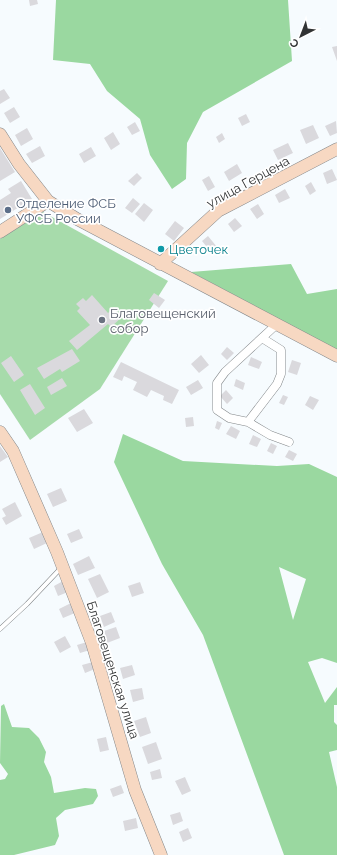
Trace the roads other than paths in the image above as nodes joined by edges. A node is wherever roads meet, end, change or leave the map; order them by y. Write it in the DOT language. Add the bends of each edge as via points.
graph roads {
  1 [pos="0,134"];
  2 [pos="337,150"];
  3 [pos="48,200"];
  4 [pos="0,232"];
  5 [pos="160,264"];
  6 [pos="277,324"];
  7 [pos="262,338"];
  8 [pos="337,356"];
  9 [pos="248,422"];
  10 [pos="0,432"];
  11 [pos="289,442"];
  12 [pos="63,566"];
  13 [pos="0,629"];
  14 [pos="161,855"];
  1 -- 3 [label="main road" via="19,164"];
  2 -- 5 [label="main road, улица Герцена" via="218,211"];
  3 -- 4 [label="main road"];
  3 -- 5 [label="main road" via="77,219"];
  5 -- 6 [label="main road"];
  6 -- 7 [label="street"];
  6 -- 8 [label="main road"];
  7 -- 9 [label="street" via="281,350 281,374 277,384"];
  7 -- 9 [label="street" via="225,372 217,383 217,410 229,418"];
  9 -- 11 [label="street" via="270,435"];
  10 -- 12 [label="main road, Благовещенская улица" via="13,451"];
  12 -- 13 [label="lane"];
  12 -- 14 [label="main road, Благовещенская улица" via="92,643 136,790"];
}
